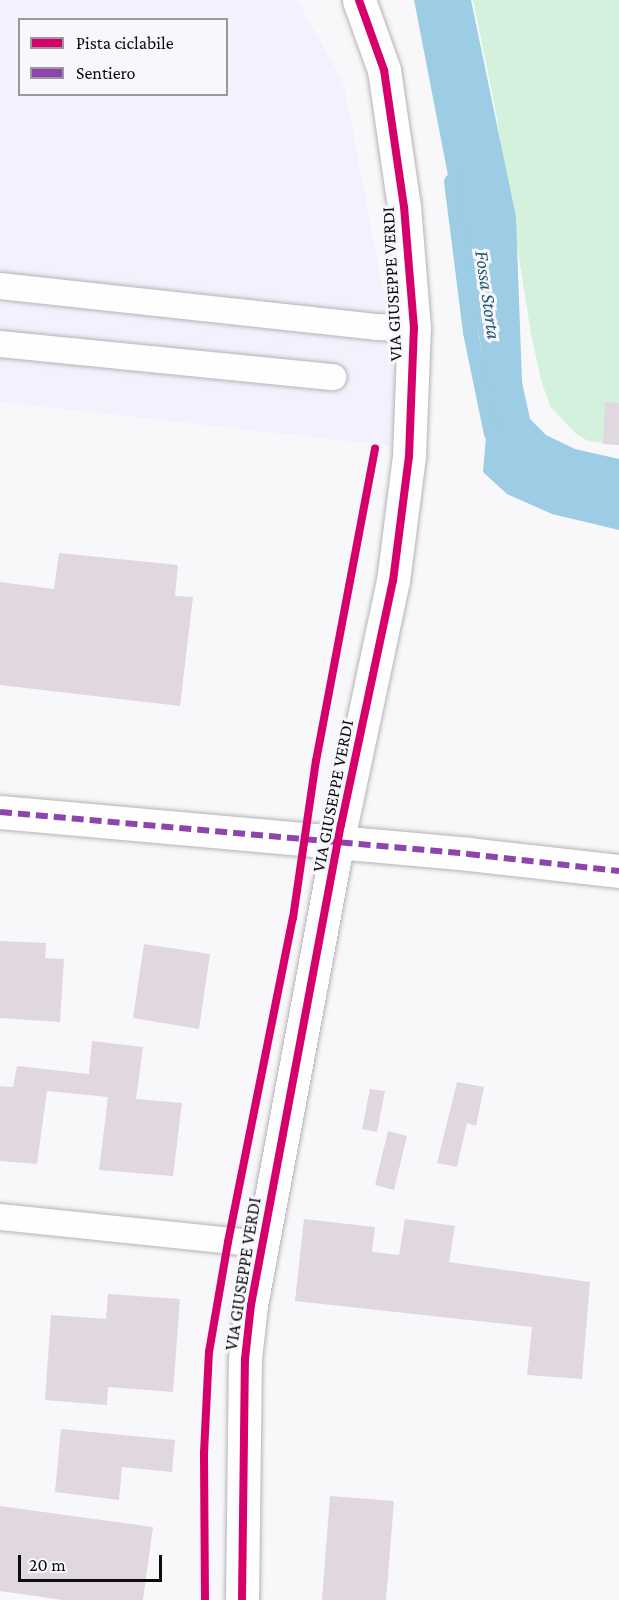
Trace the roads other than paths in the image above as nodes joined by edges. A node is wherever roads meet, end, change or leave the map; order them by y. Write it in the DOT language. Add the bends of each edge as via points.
graph roads {
  1 [pos="359,0"];
  2 [pos="0,286"];
  3 [pos="414,328"];
  4 [pos="0,344"];
  5 [pos="333,377"];
  6 [pos="0,812"];
  7 [pos="338,842"];
  8 [pos="619,871"];
  9 [pos="0,1218"];
  10 [pos="261,1244"];
  11 [pos="242,1600"];
  1 -- 3 [label="street, VIA GIUSEPPE VERDI" via="384,70 393,117"];
  2 -- 3 [label="lane"];
  3 -- 7 [label="street, VIA GIUSEPPE VERDI" via="409,456 393,581"];
  4 -- 5 [label="lane"];
  6 -- 7 [label="street"];
  7 -- 8 [label="street"];
  7 -- 10 [label="street, VIA GIUSEPPE VERDI"];
  9 -- 10 [label="lane"];
  10 -- 11 [label="street, VIA GIUSEPPE VERDI" via="245,1359"];
}
